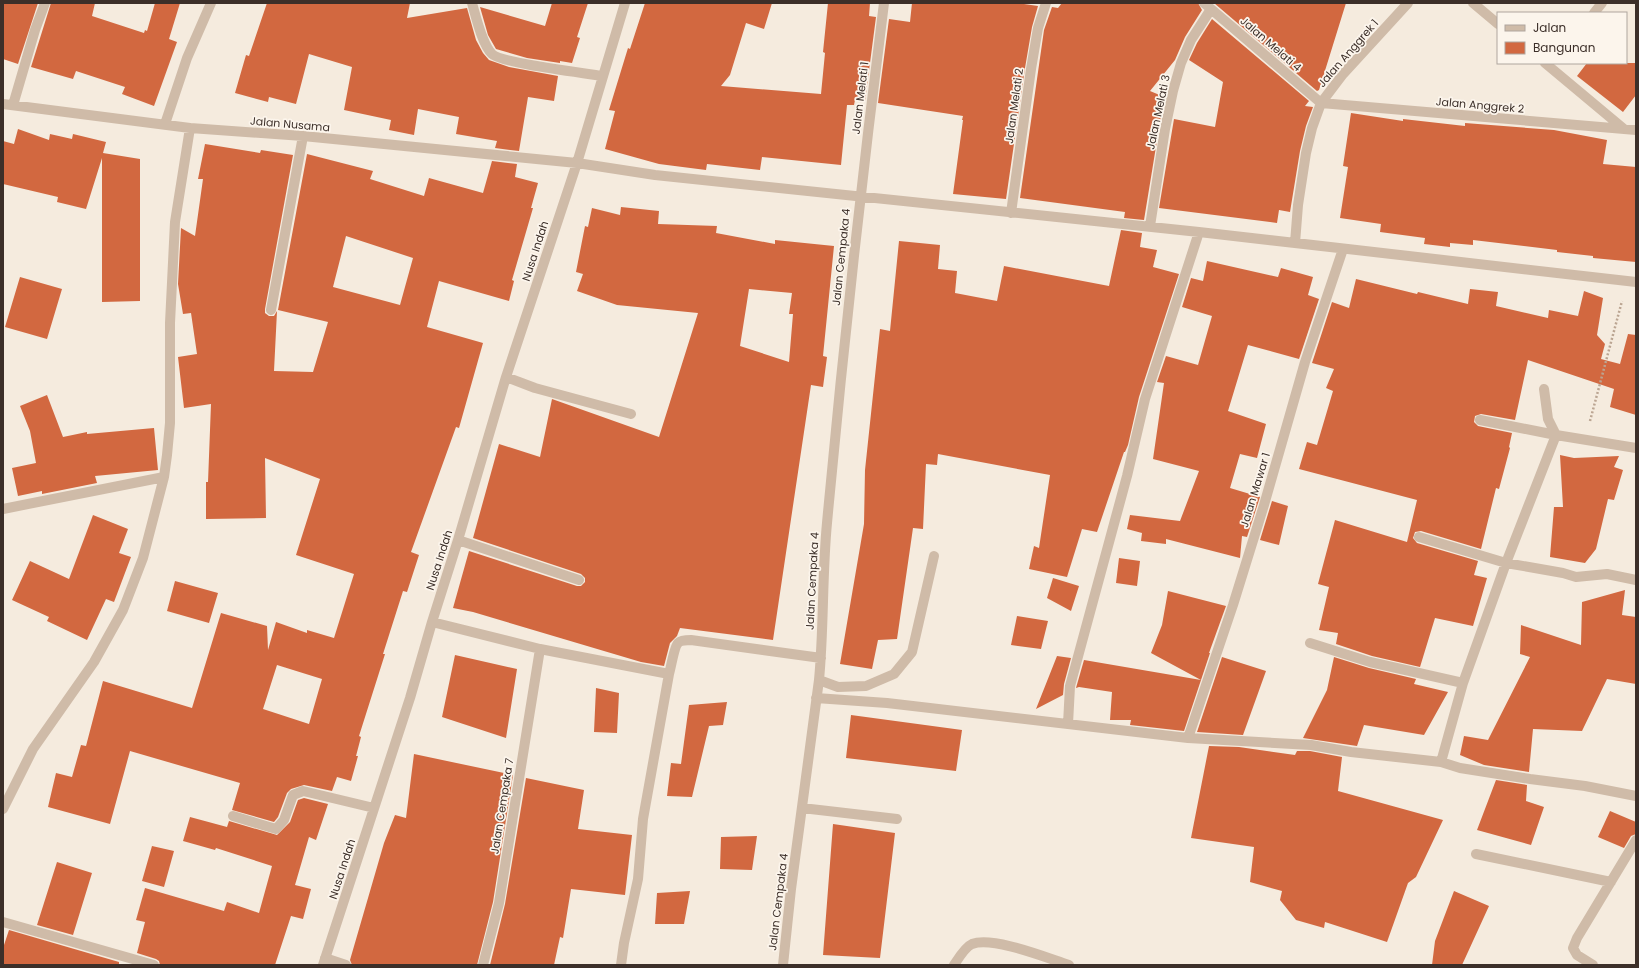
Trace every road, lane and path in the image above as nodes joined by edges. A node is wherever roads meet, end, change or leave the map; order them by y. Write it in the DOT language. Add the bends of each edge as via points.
graph roads {
  1 [pos="45,3"];
  2 [pos="211,3"];
  3 [pos="472,3"];
  4 [pos="625,3"];
  5 [pos="884,3"];
  6 [pos="1046,3"];
  7 [pos="1408,3"];
  8 [pos="1473,3"];
  9 [pos="1602,3"];
  10 [pos="1207,6"];
  11 [pos="1595,12"];
  12 [pos="1497,23"];
  13 [pos="1549,64"];
  14 [pos="602,76"];
  15 [pos="1321,103"];
  16 [pos="8,105"];
  17 [pos="165,124"];
  18 [pos="190,128"];
  19 [pos="1624,129"];
  20 [pos="1636,130"];
  21 [pos="302,136"];
  22 [pos="577,163"];
  23 [pos="860,197"];
  24 [pos="1011,213"];
  25 [pos="1150,226"];
  26 [pos="1199,232"];
  27 [pos="1295,243"];
  28 [pos="1343,249"];
  29 [pos="1632,281"];
  30 [pos="271,310"];
  31 [pos="506,378"];
  32 [pos="1544,389"];
  33 [pos="631,414"];
  34 [pos="1480,420"];
  35 [pos="1556,435"];
  36 [pos="1585,440"];
  37 [pos="1636,448"];
  38 [pos="164,477"];
  39 [pos="3,509"];
  40 [pos="1419,537"];
  41 [pos="458,540"];
  42 [pos="934,556"];
  43 [pos="1506,563"];
  44 [pos="579,580"];
  45 [pos="1636,580"];
  46 [pos="432,622"];
  47 [pos="1310,643"];
  48 [pos="540,649"];
  49 [pos="821,658"];
  50 [pos="669,674"];
  51 [pos="819,680"];
  52 [pos="1463,683"];
  53 [pos="816,698"];
  54 [pos="1068,724"];
  55 [pos="1188,738"];
  56 [pos="1441,762"];
  57 [pos="1636,796"];
  58 [pos="374,808"];
  59 [pos="802,808"];
  60 [pos="3,809"];
  61 [pos="233,816"];
  62 [pos="897,819"];
  63 [pos="1636,840"];
  64 [pos="1476,854"];
  65 [pos="1611,882"];
  66 [pos="3,922"];
  67 [pos="324,961"];
  68 [pos="154,965"];
  69 [pos="346,965"];
  70 [pos="483,965"];
  71 [pos="621,965"];
  72 [pos="783,965"];
  73 [pos="954,965"];
  74 [pos="1069,965"];
  75 [pos="1593,965"];
  1 -- 16 [label="street"];
  2 -- 17 [label="street"];
  3 -- 14 [label="street" via="492,55 501,59"];
  4 -- 14 [label="street, Nusa Indah"];
  5 -- 23 [label="street, Jalan Melati 1"];
  6 -- 24 [label="street, Jalan Melati 2" via="1038,28 1031,69"];
  7 -- 15 [label="street, Jalan Anggrek 1" via="1343,74"];
  8 -- 12 [label="street"];
  9 -- 11 [label="street"];
  10 -- 15 [label="street, Jalan Melati 4"];
  10 -- 25 [label="street, Jalan Melati 3" via="1181,63 1173,91"];
  13 -- 19 [label="street"];
  14 -- 22 [label="street, Nusa Indah"];
  15 -- 19 [label="street, Jalan Anggrek 2"];
  15 -- 27 [label="street, Jalan Anggrek 1" via="1306,154"];
  16 -- 17 [label="street, Jalan Nusama"];
  17 -- 18 [label="street, Jalan Nusama"];
  18 -- 21 [label="street, Jalan Nusama"];
  18 -- 38 [label="street" via="175,222 170,323 170,423"];
  19 -- 20 [label="street, Jalan Anggrek 2"];
  21 -- 22 [label="street, Jalan Nusama"];
  21 -- 30 [label="street"];
  22 -- 23 [label="street, Jalan Nusama" via="655,175"];
  22 -- 31 [label="street, Nusa Indah"];
  23 -- 24 [label="street, Jalan Nusama"];
  23 -- 49 [label="street, Jalan Cempaka 4" via="826,539"];
  24 -- 25 [label="street, Jalan Nusama"];
  25 -- 26 [label="street, Jalan Nusama"];
  26 -- 27 [label="street, Jalan Nusama"];
  26 -- 54 [label="street" via="1145,399 1127,476 1070,686"];
  27 -- 28 [label="street, Jalan Nusama"];
  28 -- 29 [label="street, Jalan Nusama"];
  28 -- 55 [label="street, Jalan Mawar 1" via="1305,362 1233,605"];
  29 -- 36 [label="path"];
  31 -- 33 [label="street"];
  31 -- 41 [label="street, Nusa Indah"];
  32 -- 35 [label="street" via="1548,419"];
  34 -- 35 [label="street"];
  35 -- 36 [label="street"];
  35 -- 43 [label="street"];
  36 -- 37 [label="street"];
  38 -- 39 [label="street"];
  38 -- 60 [label="street" via="143,558 123,610 94,662 33,749"];
  40 -- 43 [label="street"];
  41 -- 44 [label="street"];
  41 -- 46 [label="street, Nusa Indah"];
  42 -- 51 [label="street" via="912,652 894,674 866,686 838,687"];
  43 -- 45 [label="street" via="1576,577 1607,574"];
  43 -- 52 [label="street"];
  46 -- 48 [label="street"];
  46 -- 58 [label="street, Nusa Indah"];
  47 -- 52 [label="street" via="1370,662"];
  48 -- 50 [label="street"];
  48 -- 70 [label="street, Jalan Cempaka 7" via="498,903"];
  49 -- 50 [label="street" via="691,640 678,642"];
  49 -- 51 [label="street, Jalan Cempaka 4"];
  50 -- 71 [label="street" via="643,819 638,879"];
  51 -- 53 [label="street, Jalan Cempaka 4"];
  52 -- 56 [label="street"];
  53 -- 54 [label="street" via="887,703"];
  53 -- 59 [label="street, Jalan Cempaka 4"];
  54 -- 55 [label="street"];
  55 -- 56 [label="street" via="1311,745"];
  56 -- 57 [label="street" via="1460,768"];
  58 -- 61 [label="street" via="303,791 293,795 284,820 276,829"];
  58 -- 67 [label="street, Nusa Indah"];
  59 -- 62 [label="street"];
  59 -- 72 [label="street, Jalan Cempaka 4"];
  63 -- 65 [label="street"];
  64 -- 65 [label="street"];
  65 -- 75 [label="street" via="1577,938 1574,948 1577,955"];
  66 -- 68 [label="street"];
  67 -- 69 [label="street"];
  73 -- 74 [label="street" via="971,944 985,942 1010,946"];
}
